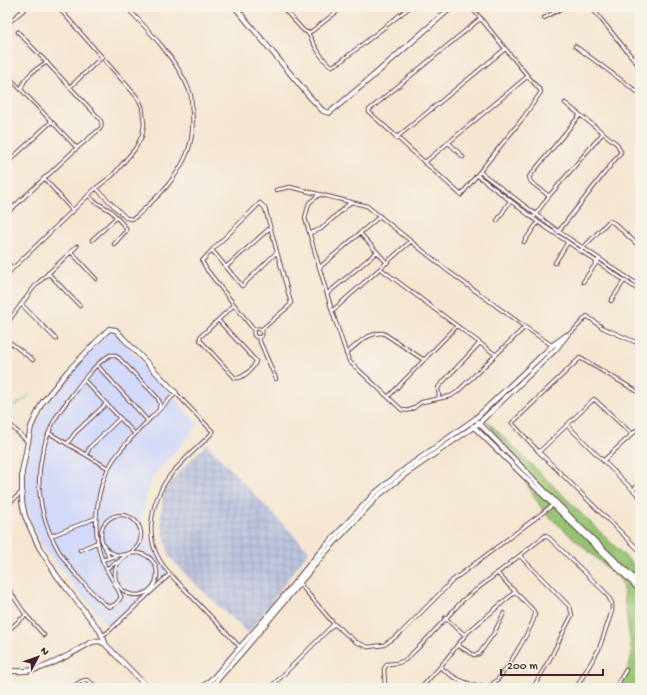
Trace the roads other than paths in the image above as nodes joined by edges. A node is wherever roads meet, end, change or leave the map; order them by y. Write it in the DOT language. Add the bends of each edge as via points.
graph roads {
  1 [pos="26,7"];
  2 [pos="59,7"];
  3 [pos="126,7"];
  4 [pos="235,7"];
  5 [pos="282,7"];
  6 [pos="334,7"];
  7 [pos="343,7"];
  8 [pos="410,7"];
  9 [pos="452,7"];
  10 [pos="471,7"];
  11 [pos="564,7"];
  12 [pos="591,7"];
  13 [pos="337,11"];
  14 [pos="481,18"];
  15 [pos="544,18"];
  16 [pos="7,24"];
  17 [pos="18,32"];
  18 [pos="308,33"];
  19 [pos="575,46"];
  20 [pos="505,48"];
  21 [pos="102,57"];
  22 [pos="47,62"];
  23 [pos="640,67"];
  24 [pos="7,75"];
  25 [pos="528,76"];
  26 [pos="70,87"];
  27 [pos="21,90"];
  28 [pos="640,94"];
  29 [pos="565,104"];
  30 [pos="580,115"];
  31 [pos="51,122"];
  32 [pos="603,133"];
  33 [pos="396,138"];
  34 [pos="448,142"];
  35 [pos="77,148"];
  36 [pos="463,157"];
  37 [pos="7,163"];
  38 [pos="424,163"];
  39 [pos="480,172"];
  40 [pos="478,176"];
  41 [pos="44,178"];
  42 [pos="96,188"];
  43 [pos="276,190"];
  44 [pos="320,194"];
  45 [pos="88,196"];
  46 [pos="549,196"];
  47 [pos="510,201"];
  48 [pos="352,202"];
  49 [pos="73,211"];
  50 [pos="7,213"];
  51 [pos="536,215"];
  52 [pos="380,216"];
  53 [pos="117,217"];
  54 [pos="533,218"];
  55 [pos="497,221"];
  56 [pos="538,222"];
  57 [pos="270,228"];
  58 [pos="310,233"];
  59 [pos="360,233"];
  60 [pos="557,233"];
  61 [pos="92,240"];
  62 [pos="412,242"];
  63 [pos="524,242"];
  64 [pos="568,242"];
  65 [pos="114,244"];
  66 [pos="77,246"];
  67 [pos="640,247"];
  68 [pos="582,248"];
  69 [pos="212,250"];
  70 [pos="580,251"];
  71 [pos="71,252"];
  72 [pos="277,252"];
  73 [pos="376,252"];
  74 [pos="599,259"];
  75 [pos="7,262"];
  76 [pos="387,263"];
  77 [pos="555,263"];
  78 [pos="597,263"];
  79 [pos="226,267"];
  80 [pos="320,267"];
  81 [pos="380,269"];
  82 [pos="9,272"];
  83 [pos="48,273"];
  84 [pos="7,277"];
  85 [pos="96,279"];
  86 [pos="624,281"];
  87 [pos="583,282"];
  88 [pos="640,286"];
  89 [pos="640,291"];
  90 [pos="328,293"];
  91 [pos="611,301"];
  92 [pos="21,304"];
  93 [pos="234,305"];
  94 [pos="80,306"];
  95 [pos="332,312"];
  96 [pos="218,320"];
  97 [pos="7,323"];
  98 [pos="457,326"];
  99 [pos="525,327"];
  100 [pos="254,330"];
  101 [pos="261,330"];
  102 [pos="567,335"];
  103 [pos="258,337"];
  104 [pos="56,339"];
  105 [pos="7,340"];
  106 [pos="480,344"];
  107 [pos="640,344"];
  108 [pos="554,347"];
  109 [pos="346,354"];
  110 [pos="496,355"];
  111 [pos="33,360"];
  112 [pos="424,360"];
  113 [pos="97,365"];
  114 [pos="276,379"];
  115 [pos="84,380"];
  116 [pos="176,393"];
  117 [pos="640,393"];
  118 [pos="388,397"];
  119 [pos="439,398"];
  120 [pos="106,404"];
  121 [pos="159,410"];
  122 [pos="120,418"];
  123 [pos="475,419"];
  124 [pos="148,421"];
  125 [pos="7,422"];
  126 [pos="470,422"];
  127 [pos="479,423"];
  128 [pos="567,425"];
  129 [pos="474,426"];
  130 [pos="640,427"];
  131 [pos="49,433"];
  132 [pos="135,434"];
  133 [pos="632,434"];
  134 [pos="27,441"];
  135 [pos="67,444"];
  136 [pos="539,452"];
  137 [pos="86,455"];
  138 [pos="603,460"];
  139 [pos="108,468"];
  140 [pos="640,483"];
  141 [pos="633,490"];
  142 [pos="21,493"];
  143 [pos="640,497"];
  144 [pos="7,505"];
  145 [pos="553,505"];
  146 [pos="96,518"];
  147 [pos="51,536"];
  148 [pos="98,542"];
  149 [pos="106,546"];
  150 [pos="80,550"];
  151 [pos="640,551"];
  152 [pos="119,554"];
  153 [pos="520,556"];
  154 [pos="109,558"];
  155 [pos="102,560"];
  156 [pos="120,560"];
  157 [pos="111,566"];
  158 [pos="106,568"];
  159 [pos="497,573"];
  160 [pos="170,574"];
  161 [pos="115,576"];
  162 [pos="298,582"];
  163 [pos="640,584"];
  164 [pos="7,587"];
  165 [pos="640,590"];
  166 [pos="515,592"];
  167 [pos="504,613"];
  168 [pos="26,615"];
  169 [pos="445,618"];
  170 [pos="334,624"];
  171 [pos="7,631"];
  172 [pos="44,635"];
  173 [pos="465,635"];
  174 [pos="101,636"];
  175 [pos="94,641"];
  176 [pos="105,644"];
  177 [pos="457,645"];
  178 [pos="242,649"];
  179 [pos="440,667"];
  180 [pos="7,670"];
  181 [pos="626,670"];
  182 [pos="71,688"];
  183 [pos="97,688"];
  184 [pos="148,688"];
  185 [pos="202,688"];
  186 [pos="210,688"];
  187 [pos="270,688"];
  188 [pos="385,688"];
  189 [pos="421,688"];
  190 [pos="533,688"];
  191 [pos="576,688"];
  192 [pos="615,688"];
  1 -- 16 [label="street"];
  2 -- 21 [label="street"];
  3 -- 42 [label="street" via="161,45 184,80 190,94 193,136 185,158 167,186 132,219 126,218"];
  4 -- 9 [label="street" via="309,96 329,113"];
  5 -- 18 [label="street"];
  6 -- 13 [label="street"];
  7 -- 13 [label="street"];
  8 -- 18 [label="street" via="332,66 324,60"];
  10 -- 14 [label="street"];
  11 -- 15 [label="street"];
  12 -- 23 [label="street"];
  13 -- 18 [label="street"];
  14 -- 20 [label="street"];
  14 -- 33 [label="street" via="369,110 370,114"];
  17 -- 22 [label="street"];
  19 -- 28 [label="street"];
  20 -- 25 [label="street"];
  20 -- 33 [label="street"];
  21 -- 26 [label="street"];
  21 -- 42 [label="street" via="137,97 142,109 144,130 140,142 129,157 113,176"];
  22 -- 26 [label="street"];
  22 -- 27 [label="street" via="29,74"];
  24 -- 27 [label="street"];
  25 -- 34 [label="street"];
  25 -- 39 [label="street" via="541,95"];
  26 -- 35 [label="street" via="99,118 102,126"];
  27 -- 31 [label="street"];
  29 -- 30 [label="street"];
  30 -- 32 [label="street"];
  30 -- 46 [label="street" via="529,177 531,182"];
  31 -- 35 [label="street"];
  31 -- 37 [label="street"];
  32 -- 46 [label="street"];
  32 -- 60 [label="street" via="617,144 621,152"];
  33 -- 38 [label="street"];
  34 -- 36 [label="street"];
  34 -- 38 [label="street"];
  35 -- 41 [label="street"];
  38 -- 40 [label="street" via="460,194 464,193"];
  39 -- 40 [label="street"];
  39 -- 51 [label="street"];
  40 -- 47 [label="street"];
  41 -- 49 [label="street"];
  41 -- 50 [label="street"];
  42 -- 45 [label="street"];
  43 -- 44 [label="street" via="290,187"];
  44 -- 48 [label="street"];
  44 -- 58 [label="street" via="310,203 307,210 305,218"];
  45 -- 49 [label="street"];
  45 -- 53 [label="street"];
  46 -- 51 [label="street"];
  47 -- 54 [label="street"];
  47 -- 55 [label="street"];
  48 -- 52 [label="street" via="367,206"];
  48 -- 58 [label="street" via="322,229"];
  49 -- 82 [label="street"];
  51 -- 54 [label="street"];
  51 -- 60 [label="street"];
  52 -- 59 [label="street"];
  52 -- 62 [label="street"];
  53 -- 61 [label="street"];
  53 -- 65 [label="street" via="126,229"];
  54 -- 56 [label="street"];
  56 -- 60 [label="street"];
  56 -- 63 [label="street"];
  57 -- 69 [label="street" via="265,208 260,203"];
  57 -- 72 [label="street"];
  57 -- 79 [label="street"];
  58 -- 80 [label="street"];
  59 -- 73 [label="street"];
  59 -- 80 [label="street"];
  60 -- 64 [label="street"];
  60 -- 68 [label="street"];
  62 -- 76 [label="street"];
  62 -- 99 [label="street"];
  64 -- 70 [label="street"];
  64 -- 77 [label="street"];
  66 -- 71 [label="street"];
  67 -- 68 [label="street" via="609,221"];
  68 -- 70 [label="street"];
  68 -- 74 [label="street"];
  69 -- 79 [label="street"];
  69 -- 93 [label="street" via="202,261"];
  70 -- 78 [label="street"];
  71 -- 83 [label="street"];
  71 -- 85 [label="street"];
  72 -- 79 [label="street" via="242,286"];
  72 -- 101 [label="street" via="291,303"];
  73 -- 76 [label="street"];
  73 -- 90 [label="street"];
  74 -- 78 [label="street"];
  74 -- 88 [label="street"];
  75 -- 82 [label="street"];
  76 -- 81 [label="street"];
  78 -- 86 [label="street"];
  78 -- 87 [label="street"];
  80 -- 90 [label="street"];
  81 -- 95 [label="street"];
  81 -- 98 [label="street"];
  82 -- 84 [label="street"];
  83 -- 92 [label="street"];
  83 -- 94 [label="street"];
  86 -- 89 [label="street"];
  86 -- 91 [label="street"];
  90 -- 95 [label="street"];
  92 -- 97 [label="street"];
  92 -- 104 [label="street"];
  93 -- 96 [label="street"];
  93 -- 100 [label="street"];
  95 -- 109 [label="street"];
  96 -- 96 [label="street" via="256,361 242,377 235,378 200,340 200,337"];
  98 -- 106 [label="street"];
  98 -- 112 [label="street"];
  99 -- 108 [label="street"];
  99 -- 110 [label="street"];
  100 -- 101 [label="street"];
  100 -- 103 [label="street" via="254,335"];
  101 -- 103 [label="street" via="262,335"];
  102 -- 107 [label="street" via="587,316 604,328"];
  102 -- 108 [label="street"];
  103 -- 114 [label="street"];
  105 -- 111 [label="street"];
  106 -- 110 [label="street"];
  106 -- 119 [label="street" via="440,385"];
  108 -- 123 [label="street"];
  108 -- 127 [label="street"];
  109 -- 112 [label="street" via="363,338 383,333"];
  109 -- 118 [label="street" via="349,361"];
  110 -- 119 [label="street" via="457,392"];
  112 -- 118 [label="street"];
  113 -- 115 [label="street"];
  113 -- 121 [label="street" via="110,355 119,358 157,397 160,403"];
  113 -- 124 [label="street"];
  115 -- 120 [label="street"];
  115 -- 131 [label="street" via="53,423"];
  116 -- 121 [label="street"];
  116 -- 134 [label="street" via="116,330 109,329 67,372 42,403"];
  116 -- 160 [label="street" via="213,432 169,477 155,507 151,524 155,552"];
  117 -- 136 [label="street" via="580,358 512,423"];
  118 -- 119 [label="street" via="402,410 408,411 417,404"];
  120 -- 122 [label="street"];
  120 -- 135 [label="street"];
  121 -- 124 [label="street"];
  122 -- 132 [label="street"];
  122 -- 137 [label="street"];
  123 -- 126 [label="street"];
  123 -- 127 [label="street"];
  124 -- 132 [label="street"];
  125 -- 134 [label="street"];
  126 -- 129 [label="street"];
  126 -- 162 [label="street" via="375,493 320,552"];
  127 -- 129 [label="street"];
  127 -- 163 [label="street" via="578,525"];
  128 -- 133 [label="street" via="594,399"];
  128 -- 136 [label="street"];
  128 -- 138 [label="street"];
  129 -- 145 [label="street"];
  129 -- 162 [label="street" via="378,496"];
  130 -- 133 [label="street"];
  131 -- 135 [label="street"];
  131 -- 147 [label="street" via="40,464 39,480 43,515"];
  132 -- 139 [label="street"];
  133 -- 138 [label="street"];
  134 -- 142 [label="street"];
  135 -- 137 [label="street"];
  136 -- 151 [label="street"];
  137 -- 139 [label="street"];
  138 -- 141 [label="street"];
  139 -- 146 [label="street"];
  140 -- 141 [label="street"];
  141 -- 143 [label="street"];
  142 -- 144 [label="street"];
  142 -- 174 [label="street" via="25,516 41,552 100,630"];
  145 -- 165 [label="street"];
  145 -- 170 [label="street" via="453,580 401,633 384,645 362,645"];
  146 -- 147 [label="street"];
  146 -- 148 [label="street"];
  147 -- 158 [label="street" via="69,567 102,603 109,607 119,602 121,597"];
  148 -- 150 [label="street"];
  148 -- 155 [label="street"];
  149 -- 152 [label="street" via="110,551"];
  149 -- 152 [label="street" via="102,531 108,520 120,515 132,519 140,529 140,542 132,552"];
  149 -- 154 [label="street"];
  152 -- 154 [label="street"];
  153 -- 159 [label="street"];
  153 -- 190 [label="street" via="570,607 572,614"];
  153 -- 191 [label="street" via="546,535 610,598 612,611 604,636"];
  154 -- 155 [label="street"];
  155 -- 158 [label="street"];
  156 -- 157 [label="street"];
  156 -- 161 [label="street"];
  156 -- 161 [label="street" via="131,553 148,557 156,568 155,581 147,592 133,595 121,589"];
  157 -- 158 [label="street"];
  157 -- 161 [label="street"];
  159 -- 166 [label="street"];
  159 -- 169 [label="street"];
  160 -- 174 [label="street"];
  160 -- 178 [label="street"];
  162 -- 170 [label="street"];
  162 -- 178 [label="street"];
  164 -- 168 [label="street"];
  166 -- 173 [label="street"];
  166 -- 179 [label="street" via="535,614 528,631 495,682 487,687 470,684 456,679"];
  167 -- 177 [label="street" via="479,654 474,655"];
  168 -- 171 [label="street"];
  168 -- 172 [label="street"];
  169 -- 173 [label="street"];
  169 -- 188 [label="street" via="405,660 385,666"];
  170 -- 187 [label="street"];
  173 -- 177 [label="street"];
  174 -- 175 [label="street"];
  174 -- 176 [label="street"];
  175 -- 176 [label="street"];
  175 -- 180 [label="street" via="42,668 21,672"];
  176 -- 184 [label="street"];
  177 -- 179 [label="street"];
  178 -- 185 [label="street"];
  178 -- 186 [label="street"];
  179 -- 189 [label="street"];
  181 -- 192 [label="street"];
  182 -- 183 [label="street" via="87,679"];
}
